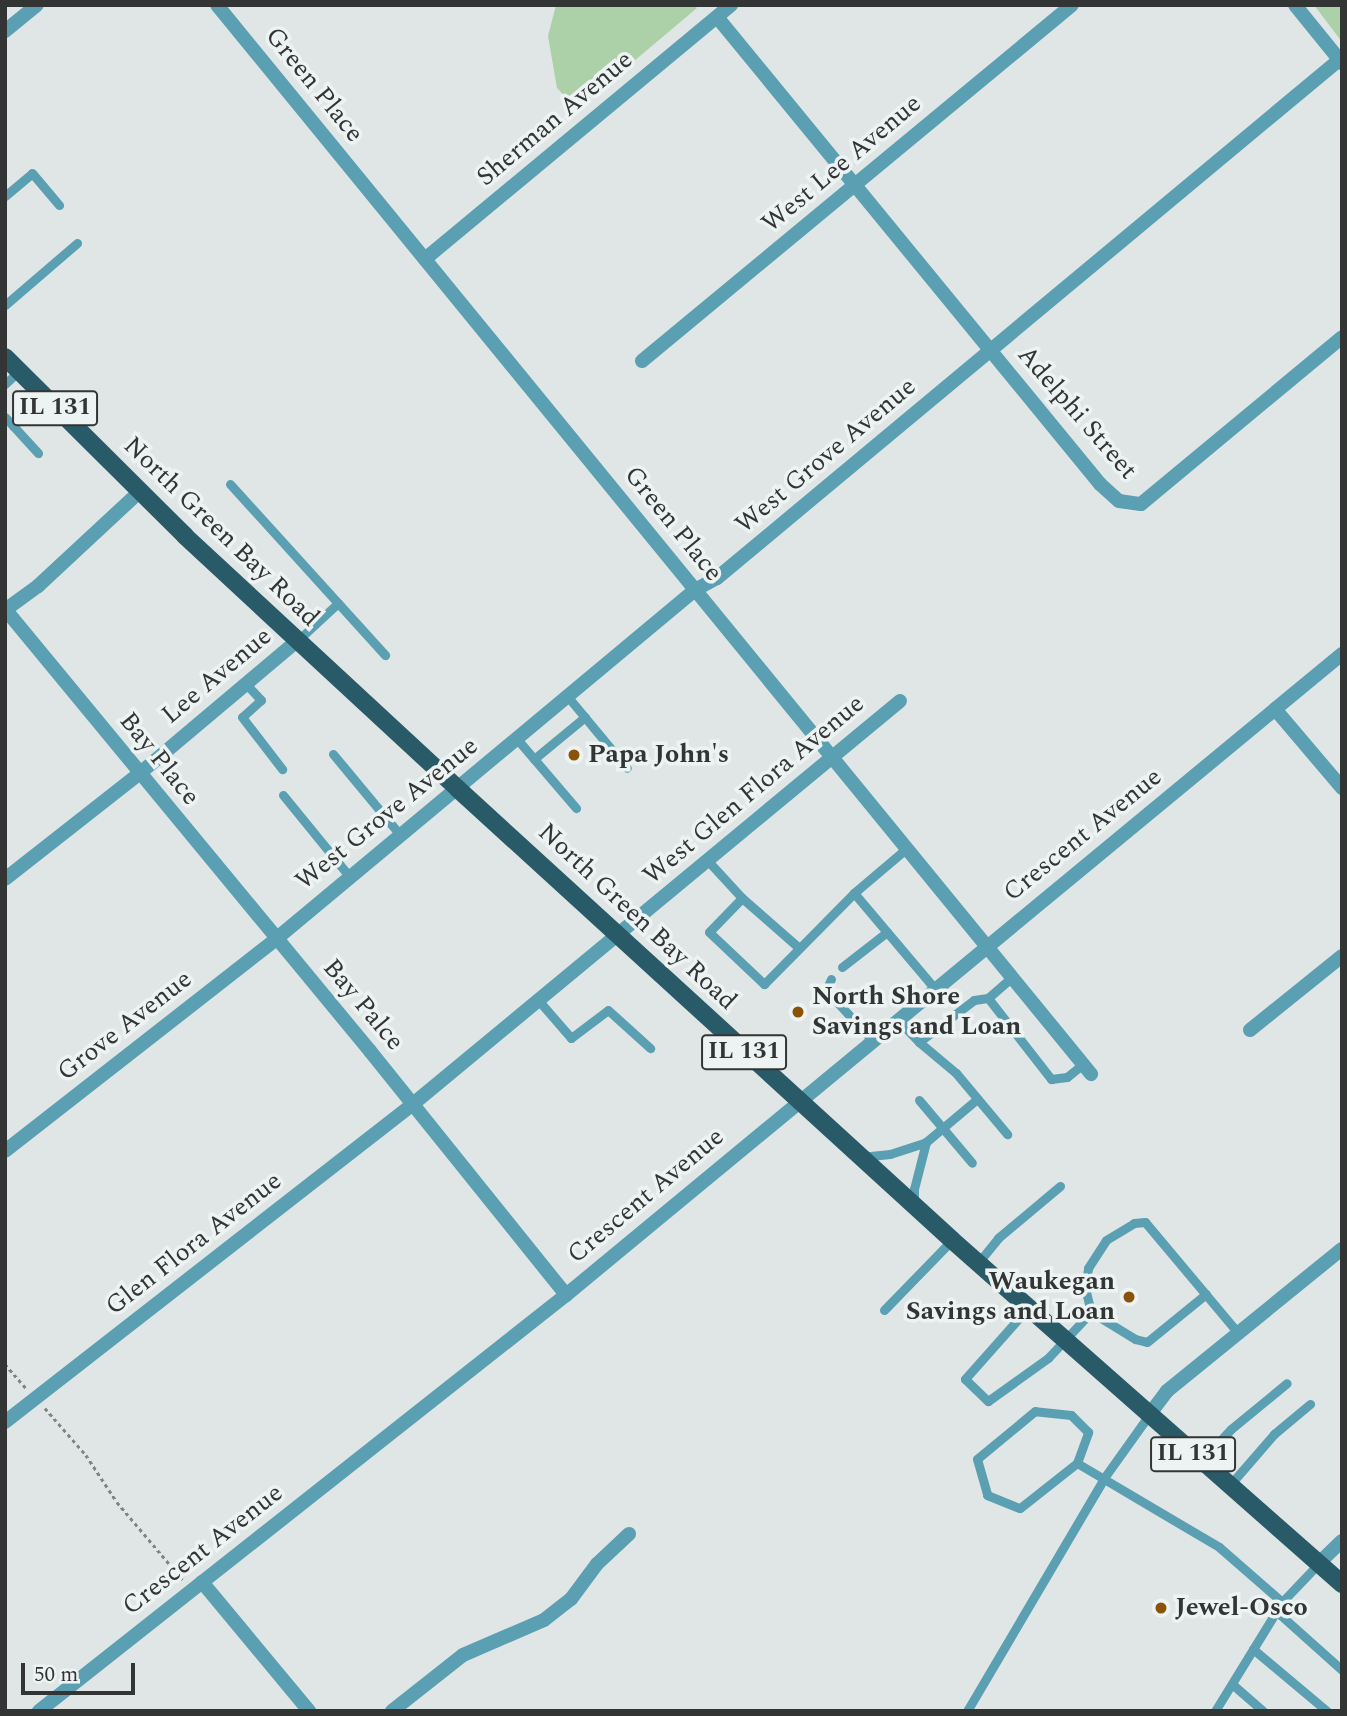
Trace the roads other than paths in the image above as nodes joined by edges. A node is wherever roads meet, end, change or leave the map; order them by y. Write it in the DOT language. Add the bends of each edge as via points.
graph roads {
  1 [pos="37,5"];
  2 [pos="217,5"];
  3 [pos="731,5"];
  4 [pos="1072,5"];
  5 [pos="1295,5"];
  6 [pos="717,17"];
  7 [pos="5,31"];
  8 [pos="1340,61"];
  9 [pos="854,186"];
  10 [pos="5,196"];
  11 [pos="59,205"];
  12 [pos="77,243"];
  13 [pos="425,258"];
  14 [pos="7,300"];
  15 [pos="1342,337"];
  16 [pos="990,351"];
  17 [pos="5,357"];
  18 [pos="642,361"];
  19 [pos="19,371"];
  20 [pos="5,384"];
  21 [pos="44,397"];
  22 [pos="5,417"];
  23 [pos="13,426"];
  24 [pos="38,453"];
  25 [pos="230,484"];
  26 [pos="139,492"];
  27 [pos="695,590"];
  28 [pos="338,603"];
  29 [pos="5,609"];
  30 [pos="297,641"];
  31 [pos="1342,654"];
  32 [pos="385,655"];
  33 [pos="246,684"];
  34 [pos="568,697"];
  35 [pos="900,701"];
  36 [pos="1275,709"];
  37 [pos="585,717"];
  38 [pos="517,739"];
  39 [pos="333,754"];
  40 [pos="834,758"];
  41 [pos="534,759"];
  42 [pos="627,768"];
  43 [pos="282,769"];
  44 [pos="139,774"];
  45 [pos="1342,788"];
  46 [pos="457,789"];
  47 [pos="284,795"];
  48 [pos="576,808"];
  49 [pos="401,836"];
  50 [pos="907,848"];
  51 [pos="708,861"];
  52 [pos="349,877"];
  53 [pos="5,879"];
  54 [pos="854,893"];
  55 [pos="742,898"];
  56 [pos="887,932"];
  57 [pos="618,935"];
  58 [pos="275,939"];
  59 [pos="987,946"];
  60 [pos="798,947"];
  61 [pos="1342,956"];
  62 [pos="842,967"];
  63 [pos="1012,977"];
  64 [pos="831,979"];
  65 [pos="935,989"];
  66 [pos="988,998"];
  67 [pos="539,1001"];
  68 [pos="897,1019"];
  69 [pos="1250,1030"];
  70 [pos="872,1041"];
  71 [pos="919,1042"];
  72 [pos="650,1048"];
  73 [pos="1087,1069"];
  74 [pos="977,1099"];
  75 [pos="919,1100"];
  76 [pos="798,1101"];
  77 [pos="413,1104"];
  78 [pos="943,1128"];
  79 [pos="1007,1134"];
  80 [pos="926,1142"];
  81 [pos="5,1152"];
  82 [pos="860,1157"];
  83 [pos="972,1163"];
  84 [pos="1060,1186"];
  85 [pos="914,1206"];
  86 [pos="952,1240"];
  87 [pos="1342,1249"];
  88 [pos="978,1263"];
  89 [pos="1206,1294"];
  90 [pos="566,1295"];
  91 [pos="1028,1308"];
  92 [pos="884,1310"];
  93 [pos="1091,1312"];
  94 [pos="1238,1333"];
  95 [pos="1065,1341"];
  96 [pos="1287,1383"];
  97 [pos="1310,1404"];
  98 [pos="1149,1415"];
  99 [pos="5,1422"];
  100 [pos="1201,1461"];
  101 [pos="1077,1463"];
  102 [pos="1104,1478"];
  103 [pos="1229,1486"];
  104 [pos="629,1534"];
  105 [pos="1342,1542"];
  106 [pos="1318,1564"];
  107 [pos="1342,1584"];
  108 [pos="197,1586"];
  109 [pos="1279,1607"];
  110 [pos="1253,1649"];
  111 [pos="1342,1670"];
  112 [pos="1232,1684"];
  113 [pos="39,1711"];
  114 [pos="309,1711"];
  115 [pos="392,1711"];
  116 [pos="967,1711"];
  117 [pos="1215,1711"];
  118 [pos="1263,1711"];
  119 [pos="1327,1711"];
  1 -- 7 [label="street"];
  2 -- 13 [label="street, Green Place"];
  3 -- 6 [label="street, Sherman Avenue"];
  4 -- 9 [label="street, West Lee Avenue"];
  5 -- 8 [label="street"];
  6 -- 9 [label="street, Adelphi Street"];
  6 -- 13 [label="street, Sherman Avenue"];
  8 -- 16 [label="street, West Grove Avenue"];
  9 -- 16 [label="street, Adelphi Street"];
  9 -- 18 [label="street, West Lee Avenue"];
  10 -- 11 [label="lane" via="32,173"];
  12 -- 14 [label="lane"];
  13 -- 27 [label="street, Green Place"];
  15 -- 16 [label="street, Adelphi Street" via="1141,504 1119,501 1100,484"];
  16 -- 27 [label="street, West Grove Avenue" via="717,578"];
  17 -- 19 [label="main road, North Green Bay Road / IL 131"];
  19 -- 20 [label="lane"];
  19 -- 21 [label="main road, North Green Bay Road / IL 131"];
  21 -- 23 [label="lane"];
  21 -- 26 [label="main road, North Green Bay Road / IL 131"];
  22 -- 23 [label="lane"];
  23 -- 24 [label="lane"];
  25 -- 28 [label="lane"];
  26 -- 29 [label="street" via="38,586"];
  26 -- 30 [label="main road, North Green Bay Road / IL 131"];
  27 -- 34 [label="street, West Grove Avenue"];
  27 -- 40 [label="street, Green Place"];
  28 -- 30 [label="lane"];
  28 -- 32 [label="lane"];
  29 -- 44 [label="street, Bay Place"];
  30 -- 33 [label="street, Lee Avenue"];
  30 -- 46 [label="main road, North Green Bay Road / IL 131"];
  31 -- 36 [label="street, Crescent Avenue"];
  33 -- 43 [label="lane" via="261,700 242,717"];
  33 -- 44 [label="street, Lee Avenue"];
  34 -- 37 [label="lane"];
  34 -- 38 [label="street, West Grove Avenue"];
  35 -- 40 [label="street, West Glen Flora Avenue"];
  36 -- 45 [label="street"];
  36 -- 59 [label="street, Crescent Avenue"];
  37 -- 41 [label="lane"];
  37 -- 42 [label="lane"];
  38 -- 41 [label="lane"];
  38 -- 46 [label="street, West Grove Avenue"];
  39 -- 49 [label="lane"];
  40 -- 50 [label="street, Green Place"];
  40 -- 51 [label="street, West Glen Flora Avenue"];
  41 -- 48 [label="lane"];
  44 -- 53 [label="street, Lee Avenue"];
  44 -- 58 [label="street, Bay Place"];
  46 -- 49 [label="street, West Grove Avenue"];
  46 -- 57 [label="main road, North Green Bay Road / IL 131"];
  47 -- 52 [label="lane"];
  49 -- 52 [label="street, West Grove Avenue"];
  50 -- 54 [label="lane"];
  50 -- 59 [label="street, Green Place"];
  51 -- 55 [label="lane"];
  51 -- 57 [label="street, West Glen Flora Avenue"];
  52 -- 58 [label="street, West Grove Avenue"];
  54 -- 56 [label="lane"];
  54 -- 60 [label="lane"];
  55 -- 60 [label="lane"];
  55 -- 60 [label="lane" via="709,932 764,984"];
  56 -- 62 [label="lane"];
  56 -- 65 [label="lane"];
  57 -- 67 [label="street, West Glen Flora Avenue"];
  57 -- 76 [label="main road, North Green Bay Road / IL 131"];
  58 -- 77 [label="street, Bay Palce"];
  58 -- 81 [label="street, Grove Avenue"];
  59 -- 63 [label="street, Green Place"];
  59 -- 65 [label="street, Crescent Avenue"];
  61 -- 69 [label="street"];
  63 -- 66 [label="lane"];
  63 -- 73 [label="street, Green Place"];
  64 -- 70 [label="lane" via="826,990"];
  65 -- 68 [label="street, Crescent Avenue"];
  66 -- 71 [label="lane" via="974,1000"];
  66 -- 73 [label="lane" via="1051,1079"];
  67 -- 72 [label="lane" via="571,1038 608,1010"];
  67 -- 77 [label="street, West Glen Flora Avenue"];
  68 -- 70 [label="street, Crescent Avenue"];
  68 -- 71 [label="lane"];
  70 -- 76 [label="street, Crescent Avenue"];
  71 -- 74 [label="lane" via="956,1073"];
  74 -- 78 [label="lane"];
  74 -- 79 [label="lane"];
  75 -- 78 [label="lane"];
  76 -- 82 [label="main road, North Green Bay Road / IL 131"];
  76 -- 90 [label="street, Crescent Avenue"];
  77 -- 90 [label="street"];
  77 -- 99 [label="street, Glen Flora Avenue"];
  78 -- 80 [label="lane"];
  78 -- 83 [label="lane"];
  80 -- 82 [label="lane" via="890,1154"];
  80 -- 85 [label="lane"];
  82 -- 85 [label="main road, North Green Bay Road / IL 131"];
  84 -- 88 [label="lane" via="998,1238"];
  85 -- 86 [label="main road, North Green Bay Road / IL 131"];
  86 -- 88 [label="main road, North Green Bay Road / IL 131"];
  86 -- 92 [label="lane"];
  87 -- 94 [label="street"];
  88 -- 91 [label="main road, North Green Bay Road / IL 131"];
  89 -- 93 [label="lane" via="1147,1342"];
  89 -- 93 [label="lane" via="1146,1222 1134,1223 1119,1230 1088,1268 1085,1288"];
  89 -- 94 [label="lane"];
  90 -- 108 [label="street, Crescent Avenue"];
  91 -- 95 [label="main road, North Green Bay Road / IL 131"];
  91 -- 95 [label="lane" via="965,1379 988,1401 1048,1359"];
  93 -- 95 [label="lane"];
  94 -- 98 [label="street" via="1167,1391"];
  95 -- 98 [label="main road, North Green Bay Road / IL 131"];
  96 -- 100 [label="lane" via="1231,1429"];
  97 -- 103 [label="lane" via="1274,1434"];
  98 -- 100 [label="main road, North Green Bay Road / IL 131"];
  98 -- 102 [label="lane"];
  100 -- 103 [label="main road, North Green Bay Road / IL 131"];
  101 -- 101 [label="lane" via="1020,1508 987,1495 977,1459 1035,1410 1071,1415 1088,1432"];
  101 -- 102 [label="lane"];
  102 -- 109 [label="lane" via="1219,1547"];
  102 -- 116 [label="lane"];
  103 -- 106 [label="main road, North Green Bay Road / IL 131"];
  104 -- 115 [label="street" via="597,1564 571,1599 544,1620 463,1655"];
  105 -- 106 [label="street"];
  106 -- 107 [label="main road, North Green Bay Road / IL 131"];
  106 -- 109 [label="lane"];
  108 -- 113 [label="street, Crescent Avenue"];
  108 -- 114 [label="street"];
  109 -- 110 [label="lane"];
  109 -- 111 [label="lane"];
  110 -- 112 [label="lane"];
  110 -- 119 [label="lane"];
  112 -- 117 [label="lane"];
  112 -- 118 [label="lane"];
}
